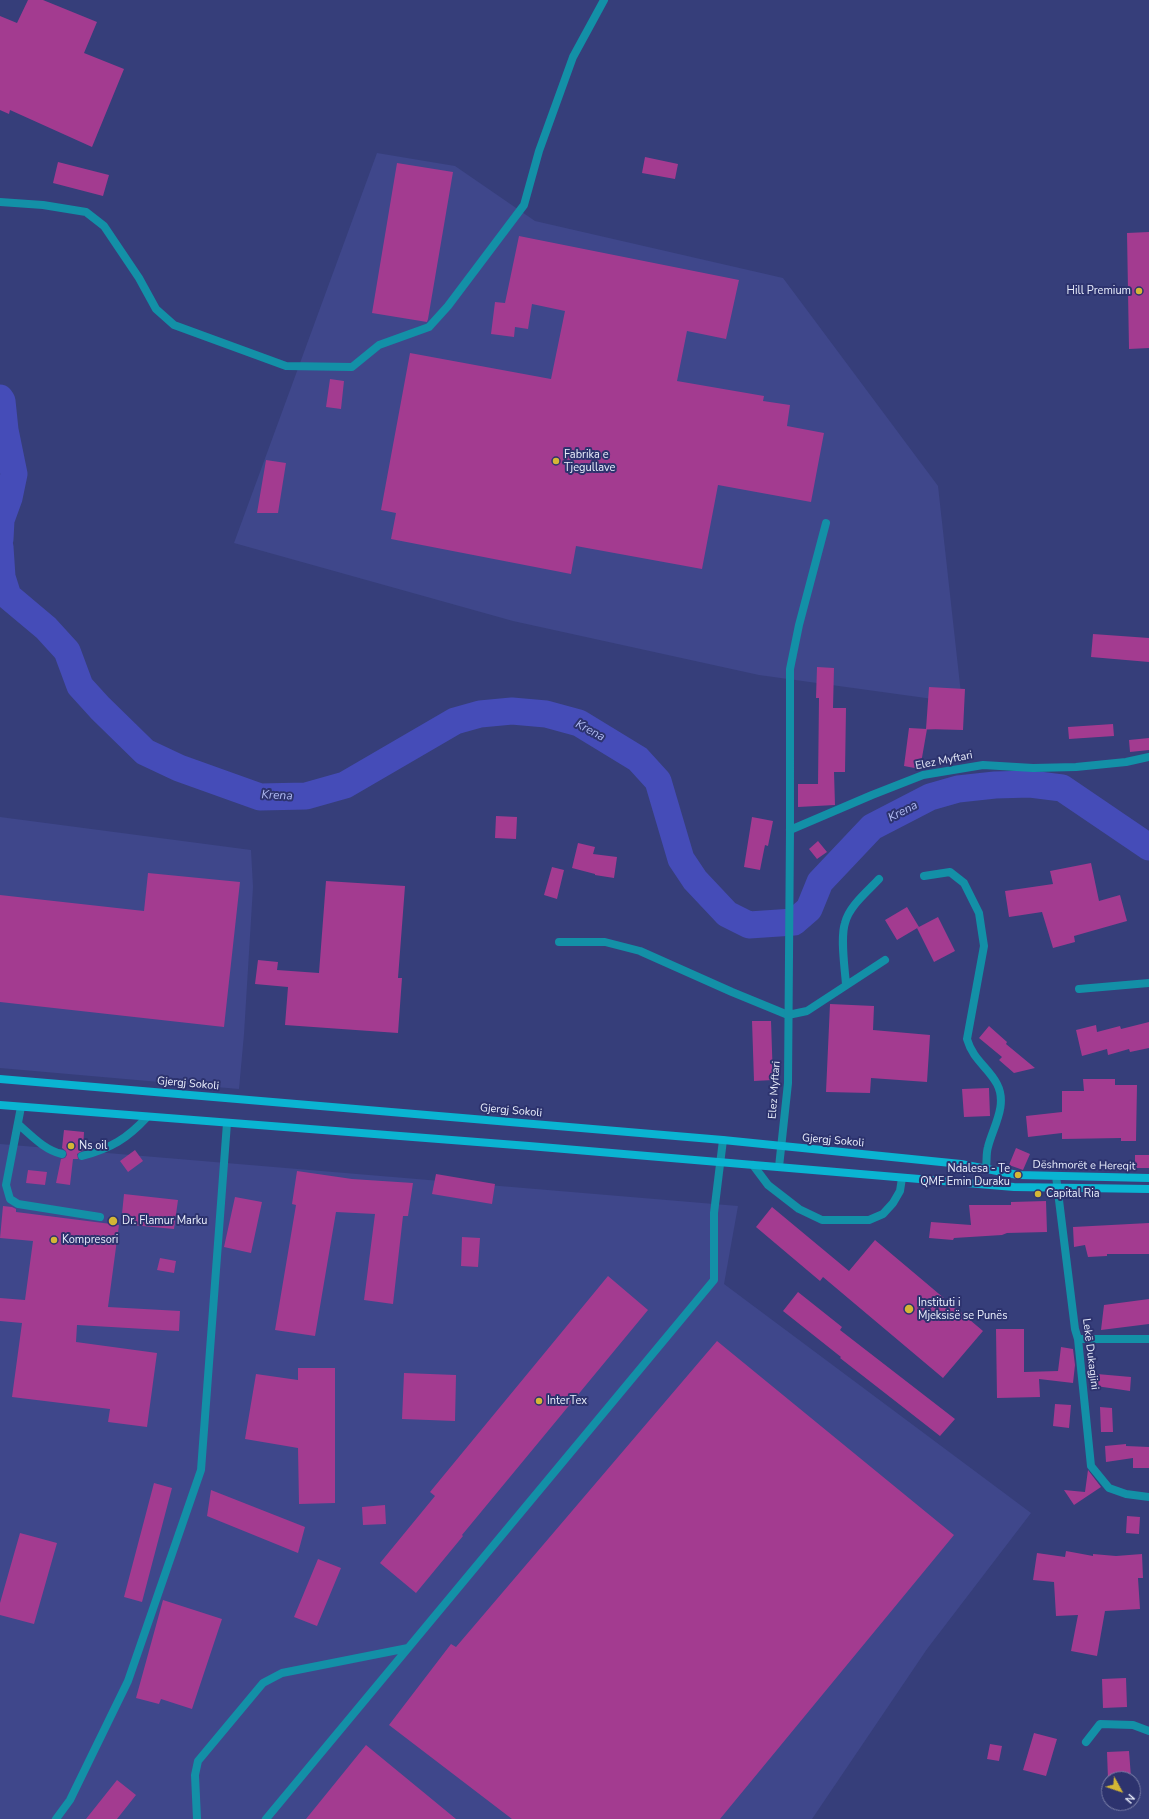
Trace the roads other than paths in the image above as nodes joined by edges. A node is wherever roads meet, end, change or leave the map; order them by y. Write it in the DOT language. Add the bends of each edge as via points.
graph roads {
  1 [pos="604,0"];
  2 [pos="0,202"];
  3 [pos="826,523"];
  4 [pos="1149,757"];
  5 [pos="790,830"];
  6 [pos="924,876"];
  7 [pos="879,878"];
  8 [pos="559,942"];
  9 [pos="885,960"];
  10 [pos="1149,983"];
  11 [pos="846,985"];
  12 [pos="1078,989"];
  13 [pos="788,1015"];
  14 [pos="0,1079"];
  15 [pos="0,1105"];
  16 [pos="21,1107"];
  17 [pos="146,1116"];
  18 [pos="227,1123"];
  19 [pos="18,1124"];
  20 [pos="723,1140"];
  21 [pos="781,1147"];
  22 [pos="62,1154"];
  23 [pos="82,1156"];
  24 [pos="720,1162"];
  25 [pos="753,1165"];
  26 [pos="779,1167"];
  27 [pos="986,1168"];
  28 [pos="1018,1175"];
  29 [pos="1056,1176"];
  30 [pos="902,1178"];
  31 [pos="1149,1178"];
  32 [pos="1056,1188"];
  33 [pos="1149,1189"];
  34 [pos="100,1217"];
  35 [pos="1078,1339"];
  36 [pos="1149,1339"];
  37 [pos="1149,1497"];
  38 [pos="408,1648"];
  39 [pos="1149,1731"];
  40 [pos="1086,1742"];
  41 [pos="56,1819"];
  42 [pos="197,1819"];
  43 [pos="266,1819"];
  1 -- 2 [label="street" via="573,57 539,151 524,205 448,306 429,327 379,345 352,367 286,366 174,325 156,309 139,278 104,226 86,212"];
  3 -- 5 [label="street" via="790,669"];
  4 -- 5 [label="street, Elez Myftari" via="1076,767 983,765 923,775"];
  5 -- 13 [label="street, Elez Myftari"];
  6 -- 27 [label="street" via="950,872 964,883 979,912 984,946 967,1038 970,1049 997,1084 1000,1095 999,1118 988,1147"];
  7 -- 11 [label="street" via="853,908 845,923"];
  8 -- 13 [label="street" via="605,942 640,951"];
  9 -- 11 [label="street"];
  10 -- 12 [label="street"];
  11 -- 13 [label="street" via="807,1011"];
  13 -- 21 [label="street, Elez Myftari" via="788,1083"];
  14 -- 20 [label="main road, Gjergj Sokoli"];
  15 -- 16 [label="main road"];
  16 -- 17 [label="main road"];
  16 -- 19 [label="street"];
  17 -- 18 [label="main road"];
  17 -- 23 [label="street" via="133,1132 121,1141"];
  18 -- 24 [label="main road"];
  18 -- 41 [label="street" via="201,1470 128,1681 70,1800"];
  19 -- 22 [label="street" via="40,1143"];
  19 -- 34 [label="street" via="6,1185 10,1199 18,1204"];
  20 -- 21 [label="main road, Gjergj Sokoli"];
  20 -- 24 [label="street"];
  21 -- 26 [label="street, Elez Myftari"];
  21 -- 27 [label="main road, Gjergj Sokoli"];
  24 -- 25 [label="main road"];
  24 -- 38 [label="street" via="714,1213 714,1280"];
  25 -- 26 [label="main road"];
  25 -- 30 [label="street" via="768,1185 800,1209 822,1220 869,1220 883,1214 900,1191"];
  26 -- 30 [label="main road"];
  27 -- 28 [label="main road, Gjergj Sokoli"];
  28 -- 29 [label="main road, Dëshmorët e Hereqit"];
  29 -- 31 [label="main road, Dëshmorët e Hereqit"];
  29 -- 32 [label="street, Lekë Dukagjini"];
  30 -- 32 [label="main road" via="1014,1188"];
  32 -- 33 [label="main road"];
  32 -- 35 [label="street, Lekë Dukagjini"];
  35 -- 36 [label="street"];
  35 -- 37 [label="street, Lekë Dukagjini" via="1091,1466 1109,1488 1126,1494"];
  38 -- 42 [label="street" via="282,1673 263,1683 198,1761 195,1775"];
  38 -- 43 [label="street"];
  39 -- 40 [label="street" via="1133,1725 1100,1724"];
}
